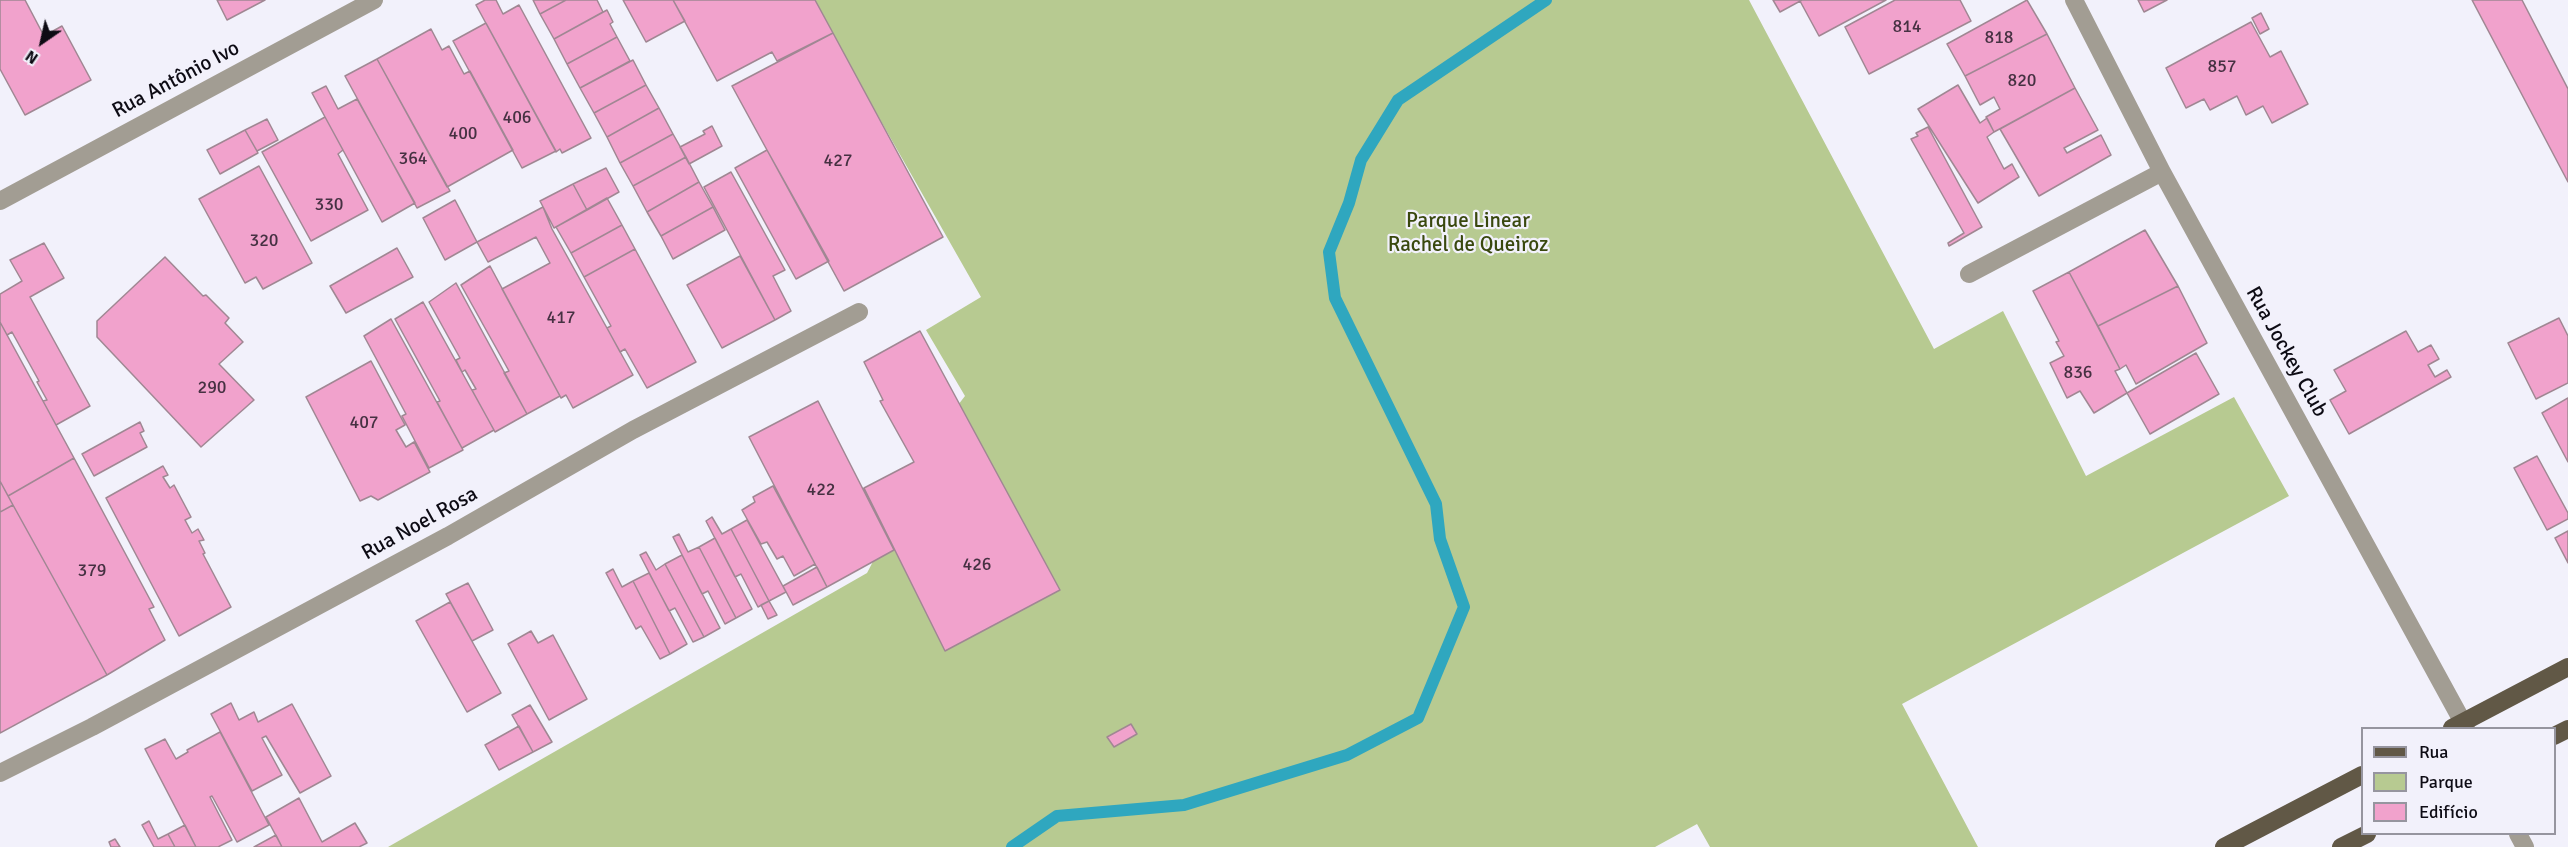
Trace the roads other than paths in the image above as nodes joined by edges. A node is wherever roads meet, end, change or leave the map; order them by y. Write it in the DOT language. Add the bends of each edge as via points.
graph roads {
  1 [pos="374,0"];
  2 [pos="2074,0"];
  3 [pos="2162,172"];
  4 [pos="0,201"];
  5 [pos="1969,274"];
  6 [pos="859,312"];
  7 [pos="2568,667"];
  8 [pos="2460,727"];
  9 [pos="0,772"];
  10 [pos="2361,776"];
  11 [pos="2365,835"];
  12 [pos="2223,847"];
  13 [pos="2341,847"];
  1 -- 4 [label="street, Rua Antônio Ivo"];
  2 -- 3 [label="street, Rua Jockey Club"];
  3 -- 5 [label="street"];
  3 -- 8 [label="street, Rua Jockey Club"];
  6 -- 9 [label="street, Rua Noel Rosa" via="633,430 448,536 92,727"];
  7 -- 8 [label="main road"];
  10 -- 12 [label="main road"];
  11 -- 13 [label="main road"];
}
